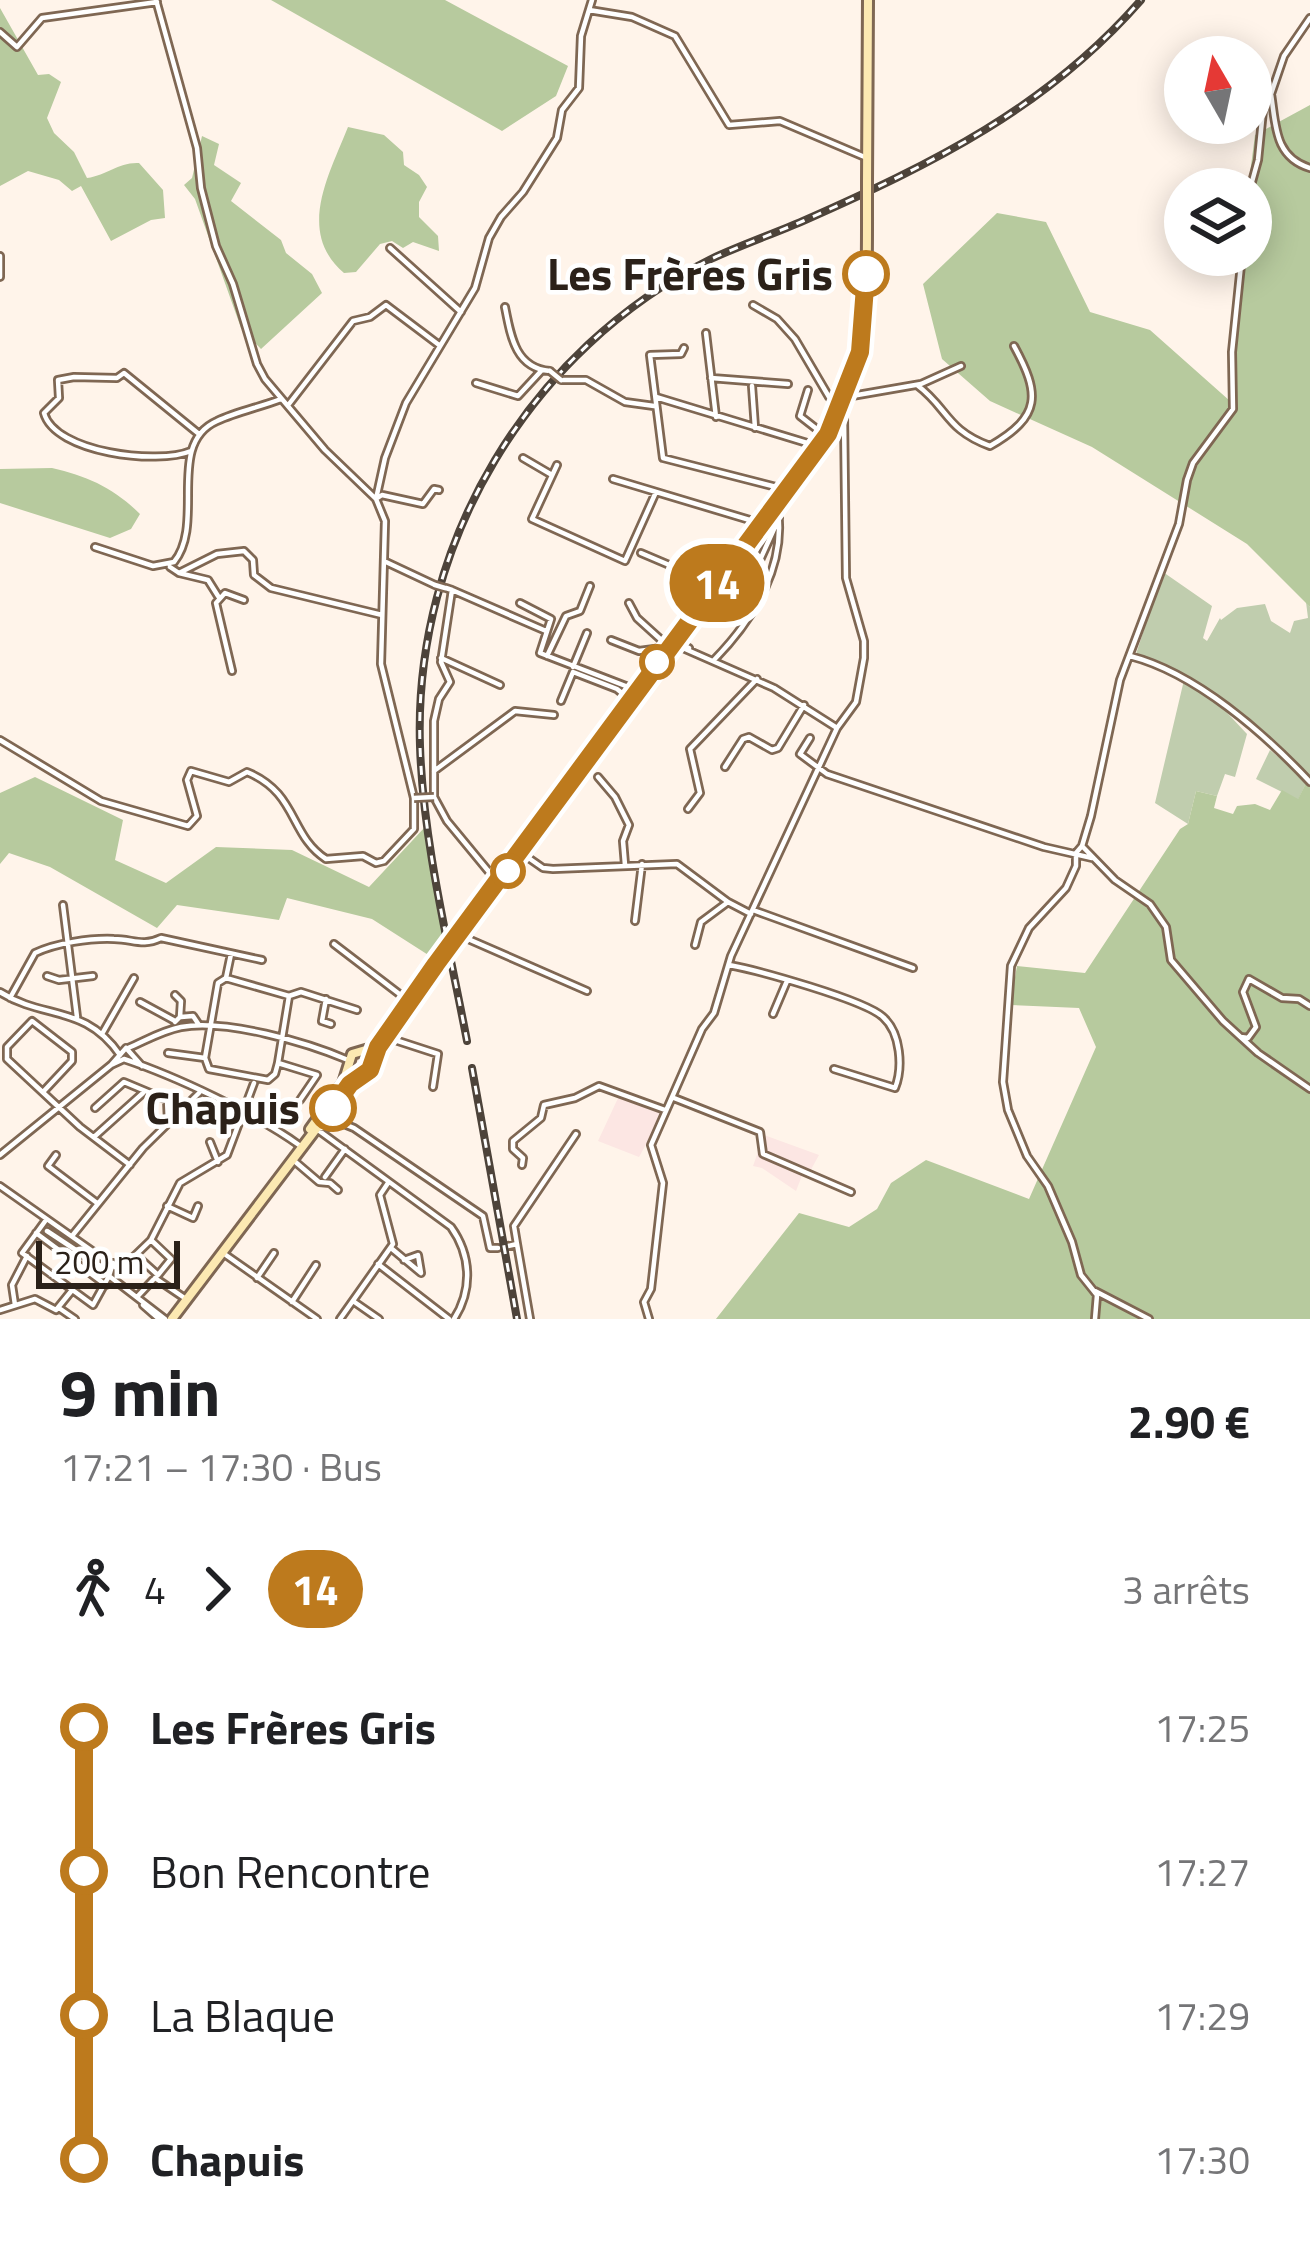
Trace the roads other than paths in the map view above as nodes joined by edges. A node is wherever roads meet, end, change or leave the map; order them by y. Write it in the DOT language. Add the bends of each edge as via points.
graph roads {
  1 [pos="592,0"];
  2 [pos="868,0"];
  3 [pos="157,1"];
  4 [pos="589,10"];
  5 [pos="1310,17"];
  6 [pos="0,32"];
  7 [pos="1272,91"];
  8 [pos="1272,101"];
  9 [pos="868,158"];
  10 [pos="1310,168"];
  11 [pos="390,248"];
  12 [pos="0,256"];
  13 [pos="1240,276"];
  14 [pos="0,277"];
  15 [pos="753,304"];
  16 [pos="505,307"];
  17 [pos="460,312"];
  18 [pos="706,333"];
  19 [pos="440,346"];
  20 [pos="1014,346"];
  21 [pos="684,348"];
  22 [pos="961,366"];
  23 [pos="546,371"];
  24 [pos="711,378"];
  25 [pos="476,383"];
  26 [pos="752,384"];
  27 [pos="788,384"];
  28 [pos="917,385"];
  29 [pos="808,390"];
  30 [pos="848,392"];
  31 [pos="656,397"];
  32 [pos="283,398"];
  33 [pos="289,404"];
  34 [pos="657,407"];
  35 [pos="839,414"];
  36 [pos="716,417"];
  37 [pos="755,428"];
  38 [pos="199,434"];
  39 [pos="826,436"];
  40 [pos="820,447"];
  41 [pos="191,451"];
  42 [pos="523,458"];
  43 [pos="557,465"];
  44 [pos="552,475"];
  45 [pos="613,478"];
  46 [pos="439,490"];
  47 [pos="788,490"];
  48 [pos="656,492"];
  49 [pos="376,499"];
  50 [pos="777,506"];
  51 [pos="779,518"];
  52 [pos="763,524"];
  53 [pos="95,547"];
  54 [pos="641,553"];
  55 [pos="385,562"];
  56 [pos="168,565"];
  57 [pos="179,573"];
  58 [pos="590,586"];
  59 [pos="717,586"];
  60 [pos="449,589"];
  61 [pos="218,596"];
  62 [pos="244,600"];
  63 [pos="741,602"];
  64 [pos="520,603"];
  65 [pos="629,603"];
  66 [pos="382,615"];
  67 [pos="547,632"];
  68 [pos="587,633"];
  69 [pos="610,640"];
  70 [pos="674,645"];
  71 [pos="548,656"];
  72 [pos="1130,656"];
  73 [pos="441,658"];
  74 [pos="714,660"];
  75 [pos="573,667"];
  76 [pos="232,670"];
  77 [pos="758,679"];
  78 [pos="500,685"];
  79 [pos="635,696"];
  80 [pos="561,701"];
  81 [pos="804,705"];
  82 [pos="554,715"];
  83 [pos="837,728"];
  84 [pos="811,739"];
  85 [pos="0,740"];
  86 [pos="725,767"];
  87 [pos="821,767"];
  88 [pos="434,771"];
  89 [pos="598,777"];
  90 [pos="1310,782"];
  91 [pos="434,797"];
  92 [pos="414,798"];
  93 [pos="688,809"];
  94 [pos="1082,846"];
  95 [pos="519,852"];
  96 [pos="1076,853"];
  97 [pos="1093,858"];
  98 [pos="642,864"];
  99 [pos="625,866"];
  100 [pos="497,882"];
  101 [pos="728,902"];
  102 [pos="63,905"];
  103 [pos="752,912"];
  104 [pos="635,921"];
  105 [pos="459,935"];
  106 [pos="68,944"];
  107 [pos="334,944"];
  108 [pos="694,945"];
  109 [pos="26,948"];
  110 [pos="35,953"];
  111 [pos="231,954"];
  112 [pos="262,960"];
  113 [pos="436,964"];
  114 [pos="729,965"];
  115 [pos="913,968"];
  116 [pos="47,976"];
  117 [pos="93,976"];
  118 [pos="74,978"];
  119 [pos="134,978"];
  120 [pos="226,978"];
  121 [pos="787,981"];
  122 [pos="586,991"];
  123 [pos="0,992"];
  124 [pos="175,995"];
  125 [pos="289,996"];
  126 [pos="402,996"];
  127 [pos="10,998"];
  128 [pos="326,999"];
  129 [pos="140,1002"];
  130 [pos="1310,1006"];
  131 [pos="357,1010"];
  132 [pos="773,1014"];
  133 [pos="77,1017"];
  134 [pos="177,1022"];
  135 [pos="331,1024"];
  136 [pos="209,1025"];
  137 [pos="102,1034"];
  138 [pos="387,1034"];
  139 [pos="1241,1037"];
  140 [pos="282,1040"];
  141 [pos="358,1051"];
  142 [pos="331,1052"];
  143 [pos="168,1053"];
  144 [pos="126,1054"];
  145 [pos="205,1058"];
  146 [pos="3,1059"];
  147 [pos="373,1059"];
  148 [pos="278,1063"];
  149 [pos="348,1063"];
  150 [pos="834,1069"];
  151 [pos="361,1075"];
  152 [pos="254,1081"];
  153 [pos="433,1087"];
  154 [pos="1310,1089"];
  155 [pos="145,1091"];
  156 [pos="43,1092"];
  157 [pos="200,1092"];
  158 [pos="674,1098"];
  159 [pos="300,1100"];
  160 [pos="57,1106"];
  161 [pos="95,1108"];
  162 [pos="668,1111"];
  163 [pos="245,1115"];
  164 [pos="168,1122"];
  165 [pos="313,1130"];
  166 [pos="576,1134"];
  167 [pos="286,1136"];
  168 [pos="94,1137"];
  169 [pos="210,1142"];
  170 [pos="301,1146"];
  171 [pos="345,1149"];
  172 [pos="0,1155"];
  173 [pos="56,1155"];
  174 [pos="292,1159"];
  175 [pos="218,1162"];
  176 [pos="130,1165"];
  177 [pos="522,1166"];
  178 [pos="325,1177"];
  179 [pos="389,1182"];
  180 [pos="0,1186"];
  181 [pos="338,1190"];
  182 [pos="851,1192"];
  183 [pos="97,1203"];
  184 [pos="167,1206"];
  185 [pos="198,1206"];
  186 [pos="46,1220"];
  187 [pos="47,1231"];
  188 [pos="36,1233"];
  189 [pos="72,1236"];
  190 [pos="151,1240"];
  191 [pos="517,1244"];
  192 [pos="508,1246"];
  193 [pos="391,1248"];
  194 [pos="498,1248"];
  195 [pos="222,1253"];
  196 [pos="274,1253"];
  197 [pos="27,1256"];
  198 [pos="138,1257"];
  199 [pos="404,1260"];
  200 [pos="378,1264"];
  201 [pos="316,1265"];
  202 [pos="100,1266"];
  203 [pos="116,1273"];
  204 [pos="157,1276"];
  205 [pos="257,1278"];
  206 [pos="104,1284"];
  207 [pos="73,1289"];
  208 [pos="1094,1292"];
  209 [pos="138,1299"];
  210 [pos="186,1299"];
  211 [pos="353,1301"];
  212 [pos="292,1302"];
  213 [pos="16,1305"];
  214 [pos="59,1308"];
  215 [pos="0,1310"];
  216 [pos="170,1318"];
  217 [pos="74,1319"];
  218 [pos="316,1319"];
  219 [pos="340,1319"];
  220 [pos="379,1319"];
  221 [pos="452,1319"];
  222 [pos="530,1319"];
  223 [pos="649,1319"];
  224 [pos="1095,1319"];
  225 [pos="1149,1319"];
  1 -- 4 [label="street"];
  2 -- 9 [label="main road"];
  3 -- 6 [label="street" via="42,18 16,47"];
  3 -- 32 [label="street" via="216,246 257,364"];
  4 -- 9 [label="street" via="676,35 729,125 780,121"];
  4 -- 17 [label="street" via="579,88 542,165 489,238"];
  5 -- 7 [label="street"];
  8 -- 10 [label="street" via="1284,151"];
  9 -- 30 [label="main road, bridge" via="864,331"];
  11 -- 17 [label="street"];
  12 -- 14 [label="street"];
  13 -- 72 [label="street" via="1233,409 1193,463"];
  15 -- 30 [label="street" via="795,339 829,397 843,385"];
  16 -- 23 [label="street" via="513,346 528,365"];
  17 -- 19 [label="street"];
  18 -- 24 [label="street"];
  19 -- 33 [label="street" via="386,305 353,321"];
  19 -- 49 [label="street" via="406,403"];
  20 -- 28 [label="street" via="1033,403 990,446 951,424"];
  21 -- 31 [label="street" via="650,355"];
  22 -- 28 [label="street"];
  23 -- 25 [label="street" via="518,396"];
  23 -- 34 [label="street, bridge"];
  24 -- 26 [label="street"];
  24 -- 36 [label="street"];
  26 -- 27 [label="street"];
  26 -- 37 [label="street"];
  28 -- 30 [label="street"];
  29 -- 39 [label="street" via="800,416"];
  30 -- 35 [label="main road"];
  31 -- 34 [label="street"];
  31 -- 36 [label="street"];
  32 -- 33 [label="street"];
  32 -- 38 [label="street"];
  33 -- 49 [label="street"];
  34 -- 47 [label="street" via="663,458"];
  35 -- 39 [label="main road"];
  35 -- 83 [label="street" via="846,578 864,658 856,702"];
  36 -- 37 [label="street"];
  37 -- 40 [label="street"];
  38 -- 41 [label="street"];
  38 -- 41 [label="street" via="124,373 58,380 59,398 44,413 85,448 160,457"];
  39 -- 40 [label="main road"];
  40 -- 47 [label="main road"];
  41 -- 56 [label="street" via="186,536"];
  42 -- 44 [label="street"];
  43 -- 44 [label="street"];
  44 -- 48 [label="street" via="532,519 625,561"];
  45 -- 48 [label="street"];
  46 -- 49 [label="street" via="423,504"];
  47 -- 50 [label="main road"];
  48 -- 52 [label="street"];
  49 -- 55 [label="street"];
  50 -- 51 [label="street"];
  50 -- 52 [label="main road"];
  51 -- 63 [label="street"];
  51 -- 74 [label="street" via="780,540 756,609"];
  52 -- 59 [label="main road"];
  53 -- 56 [label="street"];
  54 -- 59 [label="street"];
  55 -- 60 [label="street, bridge"];
  55 -- 66 [label="street"];
  56 -- 57 [label="street"];
  57 -- 61 [label="street" via="208,580"];
  57 -- 66 [label="street" via="244,551 254,575 271,588"];
  58 -- 71 [label="street"];
  59 -- 70 [label="main road"];
  60 -- 67 [label="street"];
  60 -- 73 [label="street"];
  61 -- 62 [label="street"];
  61 -- 76 [label="street"];
  64 -- 67 [label="street" via="551,619"];
  65 -- 70 [label="street"];
  66 -- 92 [label="street" via="381,664"];
  67 -- 71 [label="street" via="540,653"];
  68 -- 75 [label="street"];
  69 -- 70 [label="street" via="639,650"];
  70 -- 74 [label="street"];
  70 -- 79 [label="main road"];
  71 -- 75 [label="street"];
  72 -- 90 [label="street" via="1159,663 1217,700"];
  72 -- 94 [label="street"];
  73 -- 78 [label="street"];
  73 -- 88 [label="street" via="450,682 434,721"];
  74 -- 77 [label="street"];
  75 -- 79 [label="street"];
  77 -- 81 [label="street"];
  77 -- 93 [label="street" via="690,749 700,793"];
  79 -- 80 [label="street" via="573,672"];
  79 -- 95 [label="main road"];
  81 -- 83 [label="street"];
  81 -- 86 [label="street" via="778,748 749,736"];
  82 -- 88 [label="street" via="515,711"];
  83 -- 87 [label="street"];
  84 -- 87 [label="street" via="800,754"];
  85 -- 92 [label="street" via="101,801 188,826 197,816 191,771 229,782 247,772 285,800 312,850 336,860 363,856 376,863 396,852 414,829"];
  87 -- 96 [label="street"];
  87 -- 103 [label="street"];
  88 -- 91 [label="street"];
  89 -- 99 [label="street" via="629,825"];
  91 -- 92 [label="street, bridge"];
  91 -- 100 [label="street"];
  94 -- 96 [label="street"];
  94 -- 97 [label="street"];
  95 -- 99 [label="street" via="543,868"];
  95 -- 100 [label="main road"];
  96 -- 97 [label="street"];
  96 -- 208 [label="street" via="1066,887 1029,928 1011,966 1003,1082 1027,1156"];
  97 -- 139 [label="street" via="1150,904 1166,927 1171,959"];
  98 -- 99 [label="street"];
  98 -- 101 [label="street" via="677,864"];
  98 -- 104 [label="street"];
  100 -- 105 [label="main road"];
  101 -- 103 [label="street"];
  101 -- 108 [label="street" via="701,922"];
  102 -- 106 [label="street"];
  103 -- 114 [label="street"];
  103 -- 115 [label="street"];
  105 -- 113 [label="main road"];
  105 -- 122 [label="street"];
  106 -- 110 [label="street"];
  106 -- 111 [label="street" via="115,938 146,946 161,938"];
  106 -- 118 [label="street"];
  107 -- 126 [label="street"];
  109 -- 110 [label="street"];
  110 -- 127 [label="street"];
  111 -- 112 [label="street"];
  111 -- 120 [label="street"];
  113 -- 138 [label="main road"];
  113 -- 141 [label="main road" via="374,1046"];
  114 -- 121 [label="street"];
  114 -- 158 [label="street"];
  116 -- 118 [label="street"];
  117 -- 118 [label="street"];
  118 -- 133 [label="street"];
  119 -- 137 [label="street"];
  120 -- 125 [label="street"];
  120 -- 136 [label="street"];
  121 -- 132 [label="street"];
  121 -- 150 [label="street" via="873,1010 896,1036 895,1088"];
  123 -- 127 [label="street"];
  124 -- 134 [label="street"];
  125 -- 128 [label="street"];
  125 -- 140 [label="street"];
  127 -- 133 [label="street"];
  128 -- 131 [label="street"];
  128 -- 135 [label="street" via="322,1022"];
  129 -- 134 [label="street"];
  130 -- 139 [label="street" via="1250,980 1243,992 1256,1024"];
  133 -- 137 [label="street"];
  134 -- 136 [label="street"];
  134 -- 144 [label="street"];
  136 -- 140 [label="street"];
  136 -- 145 [label="street"];
  137 -- 144 [label="street"];
  138 -- 147 [label="main road"];
  138 -- 153 [label="street" via="438,1054"];
  139 -- 154 [label="street"];
  140 -- 142 [label="street"];
  140 -- 148 [label="street"];
  141 -- 142 [label="street"];
  141 -- 147 [label="main road"];
  141 -- 149 [label="main road"];
  142 -- 149 [label="street"];
  143 -- 145 [label="street"];
  144 -- 157 [label="street"];
  144 -- 160 [label="street"];
  145 -- 152 [label="street" via="209,1069"];
  146 -- 156 [label="street"];
  146 -- 156 [label="street" via="32,1021 58,1038 72,1061"];
  147 -- 151 [label="main road"];
  148 -- 152 [label="street" via="273,1078"];
  148 -- 159 [label="street" via="317,1075"];
  149 -- 151 [label="main road"];
  149 -- 165 [label="main road"];
  151 -- 165 [label="main road"];
  152 -- 163 [label="street"];
  155 -- 161 [label="street" via="124,1082"];
  155 -- 164 [label="street" via="167,1100"];
  155 -- 168 [label="street"];
  156 -- 160 [label="street"];
  157 -- 163 [label="street"];
  157 -- 164 [label="street"];
  158 -- 162 [label="street"];
  158 -- 182 [label="street" via="760,1132 764,1154"];
  160 -- 168 [label="street"];
  160 -- 172 [label="street"];
  162 -- 177 [label="street" via="598,1086 553,1100 513,1141"];
  162 -- 223 [label="street" via="651,1145 663,1184 644,1301"];
  163 -- 167 [label="street"];
  163 -- 175 [label="street"];
  164 -- 176 [label="street"];
  165 -- 167 [label="street"];
  165 -- 170 [label="main road"];
  165 -- 171 [label="street"];
  165 -- 194 [label="street" via="354,1128 483,1216 490,1248"];
  166 -- 191 [label="street" via="514,1226"];
  167 -- 170 [label="street"];
  168 -- 176 [label="street"];
  169 -- 175 [label="street"];
  170 -- 174 [label="main road"];
  171 -- 178 [label="street"];
  171 -- 179 [label="street"];
  173 -- 183 [label="street" via="48,1166"];
  174 -- 181 [label="street"];
  174 -- 195 [label="main road"];
  175 -- 184 [label="street" via="180,1183"];
  176 -- 183 [label="street"];
  179 -- 193 [label="street" via="380,1195"];
  179 -- 221 [label="street" via="462,1243 468,1288"];
  180 -- 186 [label="street"];
  183 -- 189 [label="street"];
  184 -- 185 [label="street" via="193,1218"];
  184 -- 190 [label="street"];
  186 -- 188 [label="street"];
  186 -- 189 [label="street"];
  187 -- 202 [label="street"];
  188 -- 197 [label="street"];
  188 -- 206 [label="street"];
  189 -- 203 [label="street"];
  190 -- 198 [label="street"];
  190 -- 204 [label="street" via="171,1259"];
  191 -- 192 [label="street"];
  191 -- 222 [label="street"];
  193 -- 199 [label="street"];
  193 -- 200 [label="street"];
  195 -- 205 [label="street"];
  195 -- 210 [label="main road"];
  196 -- 205 [label="street"];
  197 -- 207 [label="street"];
  197 -- 213 [label="street" via="11,1286"];
  198 -- 203 [label="street"];
  198 -- 204 [label="street"];
  200 -- 211 [label="street"];
  200 -- 221 [label="street"];
  201 -- 212 [label="street"];
  202 -- 203 [label="street"];
  202 -- 206 [label="street"];
  203 -- 206 [label="street"];
  203 -- 209 [label="street"];
  204 -- 209 [label="street"];
  204 -- 210 [label="street"];
  205 -- 212 [label="street"];
  206 -- 207 [label="street" via="93,1305"];
  207 -- 214 [label="street"];
  208 -- 224 [label="street"];
  208 -- 225 [label="street"];
  209 -- 216 [label="street"];
  210 -- 216 [label="main road"];
  211 -- 219 [label="street"];
  211 -- 220 [label="street"];
  212 -- 218 [label="street"];
  213 -- 214 [label="street" via="35,1299"];
  213 -- 215 [label="street"];
  214 -- 217 [label="street"];
}
